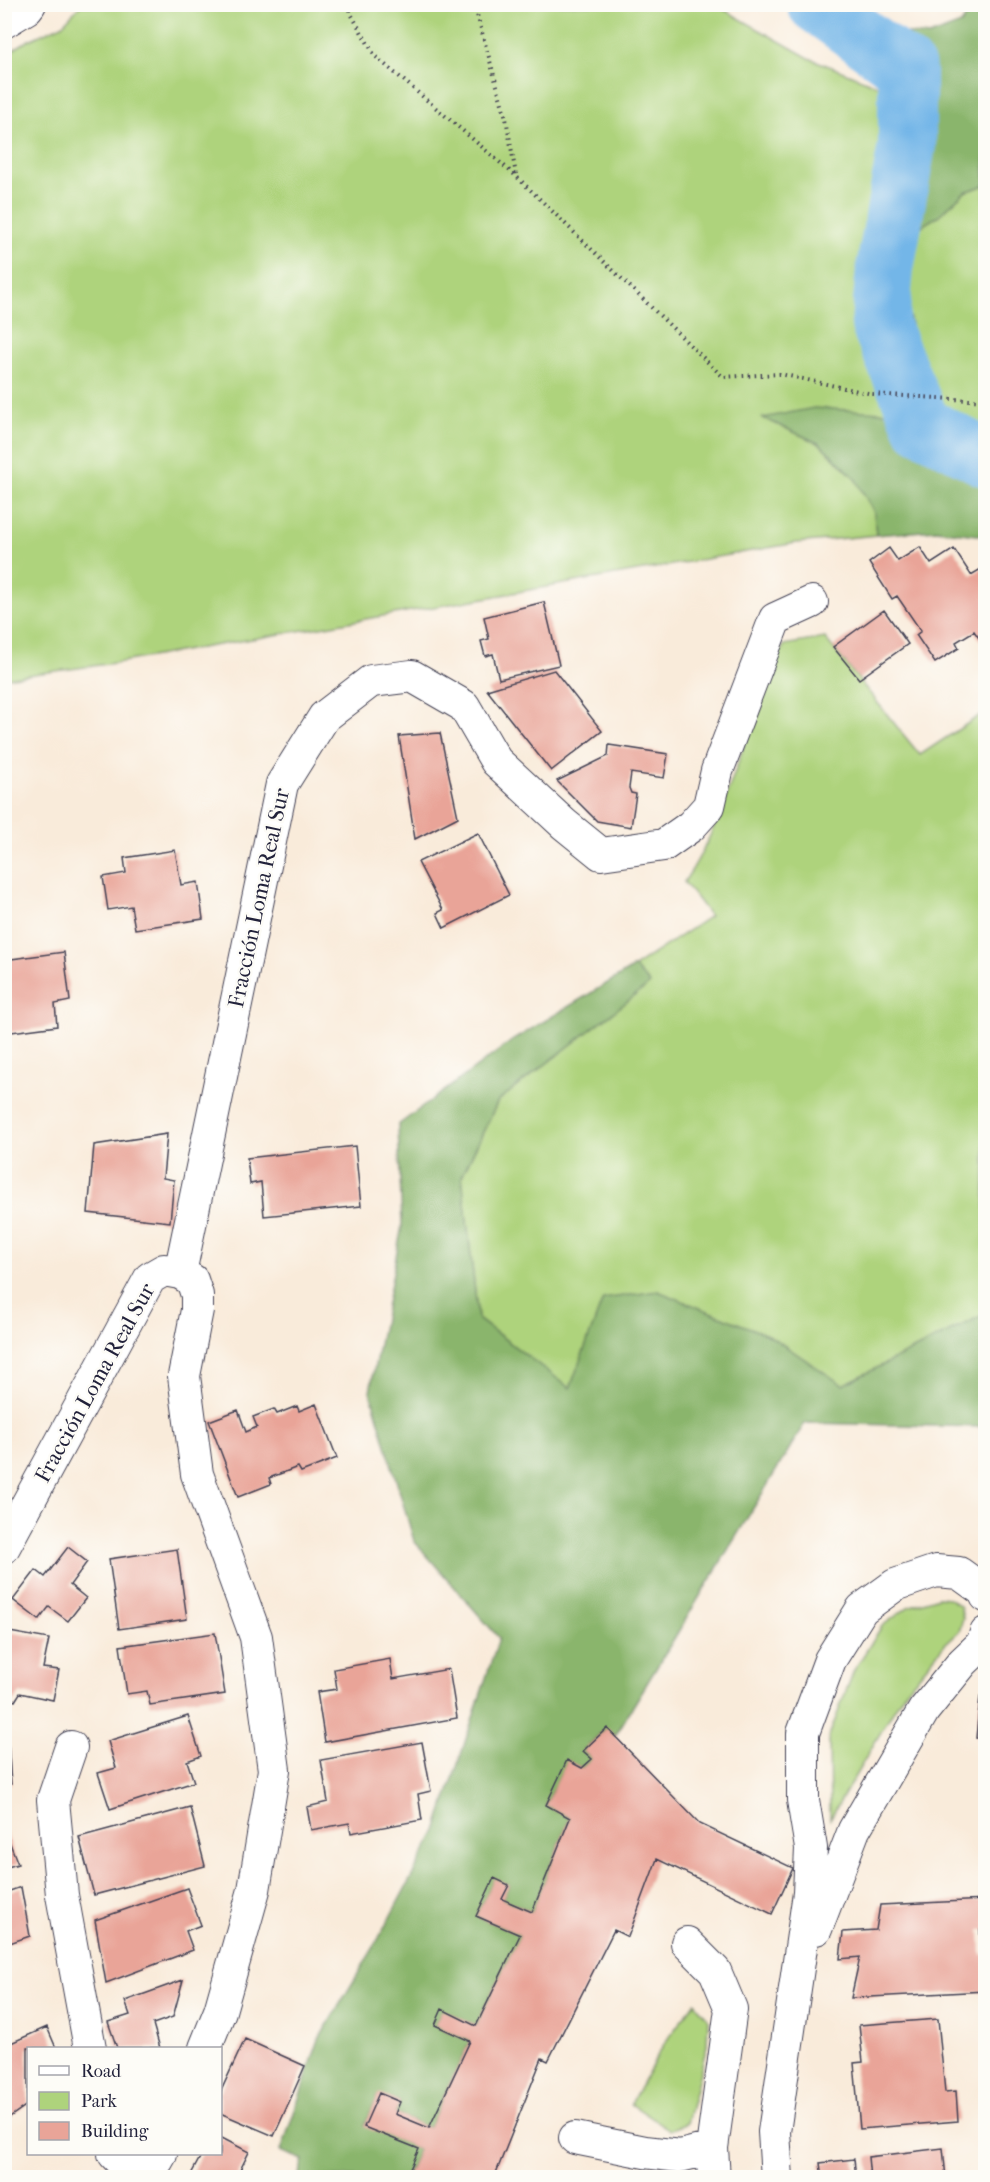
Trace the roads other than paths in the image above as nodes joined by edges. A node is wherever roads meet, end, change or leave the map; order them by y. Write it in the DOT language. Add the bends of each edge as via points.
graph roads {
  1 [pos="30,4"];
  2 [pos="4,22"];
  3 [pos="812,602"];
  4 [pos="180,1273"];
  5 [pos="17,1499"];
  6 [pos="4,1547"];
  7 [pos="986,1596"];
  8 [pos="986,1633"];
  9 [pos="71,1747"];
  10 [pos="687,1943"];
  11 [pos="794,1995"];
  12 [pos="90,2047"];
  13 [pos="206,2047"];
  14 [pos="575,2138"];
  15 [pos="115,2155"];
  16 [pos="160,2155"];
  17 [pos="713,2163"];
  18 [pos="777,2178"];
  1 -- 2 [label="street"];
  3 -- 4 [label="street, Fracción Loma Real Sur" via="774,619 717,771 709,806 691,826 664,845 601,854 496,761 464,706 412,676 371,681 324,717 282,784"];
  4 -- 5 [label="street, Fracción Loma Real Sur" via="164,1270 150,1278"];
  4 -- 13 [label="street, Fracción Loma Real Sur" via="192,1280 198,1295 184,1377 197,1474 256,1637 274,1770 254,1890 220,2011"];
  5 -- 6 [label="street, Fracción Loma Real Sur"];
  7 -- 11 [label="street" via="959,1573 936,1571 895,1585 862,1609 830,1660 803,1732 803,1800 811,1848"];
  8 -- 11 [label="street" via="982,1644 924,1710 854,1830"];
  9 -- 12 [label="street" via="53,1800 62,1895"];
  10 -- 17 [label="street" via="715,1971 731,2009"];
  11 -- 18 [label="street" via="774,2132"];
  14 -- 17 [label="street"];
  15 -- 16 [label="street" via="131,2172 157,2161"];
}
